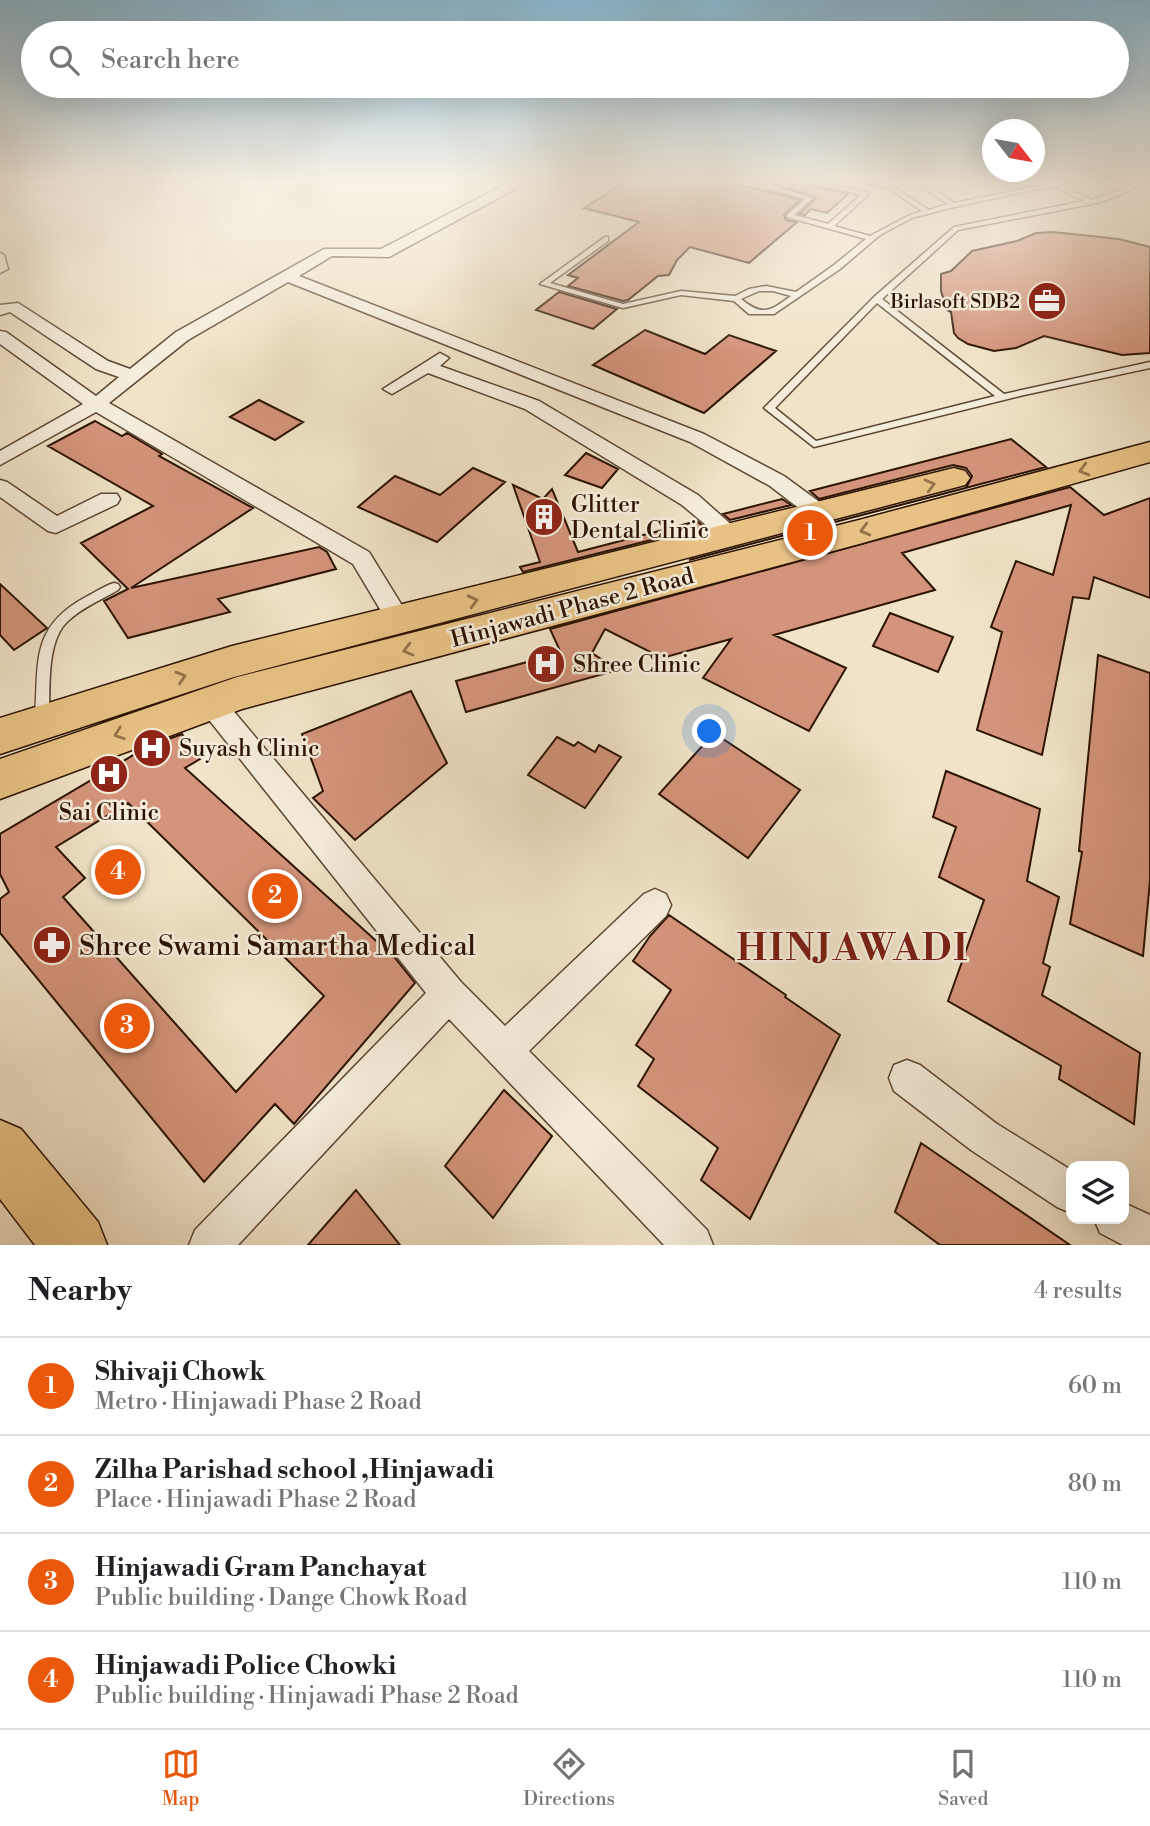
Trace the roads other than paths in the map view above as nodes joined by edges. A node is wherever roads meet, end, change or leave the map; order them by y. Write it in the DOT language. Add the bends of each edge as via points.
graph roads {
  1 [pos="409,239"];
  2 [pos="605,239"];
  3 [pos="870,239"];
  4 [pos="944,239"];
  5 [pos="0,255"];
  6 [pos="0,271"];
  7 [pos="286,276"];
  8 [pos="797,295"];
  9 [pos="736,299"];
  10 [pos="877,299"];
  11 [pos="0,310"];
  12 [pos="0,336"];
  13 [pos="461,345"];
  14 [pos="1150,365"];
  15 [pos="427,367"];
  16 [pos="130,375"];
  17 [pos="392,389"];
  18 [pos="1002,397"];
  19 [pos="99,402"];
  20 [pos="1150,425"];
  21 [pos="1150,452"];
  22 [pos="0,459"];
  23 [pos="0,487"];
  24 [pos="109,499"];
  25 [pos="821,514"];
  26 [pos="733,536"];
  27 [pos="114,587"];
  28 [pos="399,620"];
  29 [pos="211,703"];
  30 [pos="41,723"];
  31 [pos="0,736"];
  32 [pos="0,779"];
  33 [pos="656,905"];
  34 [pos="449,995"];
  35 [pos="504,1051"];
  36 [pos="907,1078"];
  37 [pos="0,1150"];
  38 [pos="1066,1191"];
  39 [pos="1124,1224"];
  40 [pos="1150,1237"];
  41 [pos="75,1245"];
  42 [pos="209,1245"];
  43 [pos="692,1245"];
  1 -- 7 [label="street" via="384,254 329,252"];
  2 -- 9 [label="lane" via="544,284 623,306 681,293"];
  3 -- 8 [label="lane"];
  4 -- 10 [label="lane"];
  5 -- 6 [label="lane" via="4,269"];
  7 -- 13 [label="street"];
  7 -- 16 [label="street" via="182,336"];
  8 -- 9 [label="lane" via="753,288"];
  8 -- 9 [label="lane" via="774,312 752,312"];
  10 -- 18 [label="lane"];
  10 -- 18 [label="lane" via="769,408 814,443"];
  11 -- 16 [label="street" via="12,306 102,365"];
  12 -- 19 [label="street" via="83,396"];
  13 -- 15 [label="street"];
  13 -- 25 [label="street" via="697,438 776,481"];
  14 -- 18 [label="lane"];
  15 -- 17 [label="street"];
  15 -- 26 [label="street" via="531,405 690,500"];
  16 -- 19 [label="street"];
  19 -- 22 [label="street"];
  19 -- 28 [label="street" via="361,558"];
  25 -- 20 [label="main road, Hinjawadi Phase 2 Road, one-way"];
  21 -- 29 [label="main road, Hinjawadi Phase 2 Road, one-way"];
  23 -- 24 [label="street" via="56,526"];
  25 -- 26 [label="main road, Hinjawadi Phase 2 Road"];
  28 -- 26 [label="main road, Hinjawadi Phase 2 Road, one-way"];
  27 -- 30 [label="lane" via="55,627 48,641"];
  30 -- 28 [label="main road, Hinjawadi Phase 2 Road, one-way" via="232,662"];
  29 -- 32 [label="main road, Hinjawadi Phase 2 Road, one-way"];
  29 -- 34 [label="street"];
  30 -- 31 [label="main road, Hinjawadi Phase 2 Road"];
  33 -- 35 [label="street"];
  34 -- 35 [label="street"];
  34 -- 42 [label="street"];
  35 -- 43 [label="street"];
  36 -- 38 [label="street" via="984,1137"];
  37 -- 41 [label="main road"];
  39 -- 40 [label="street"];
}
